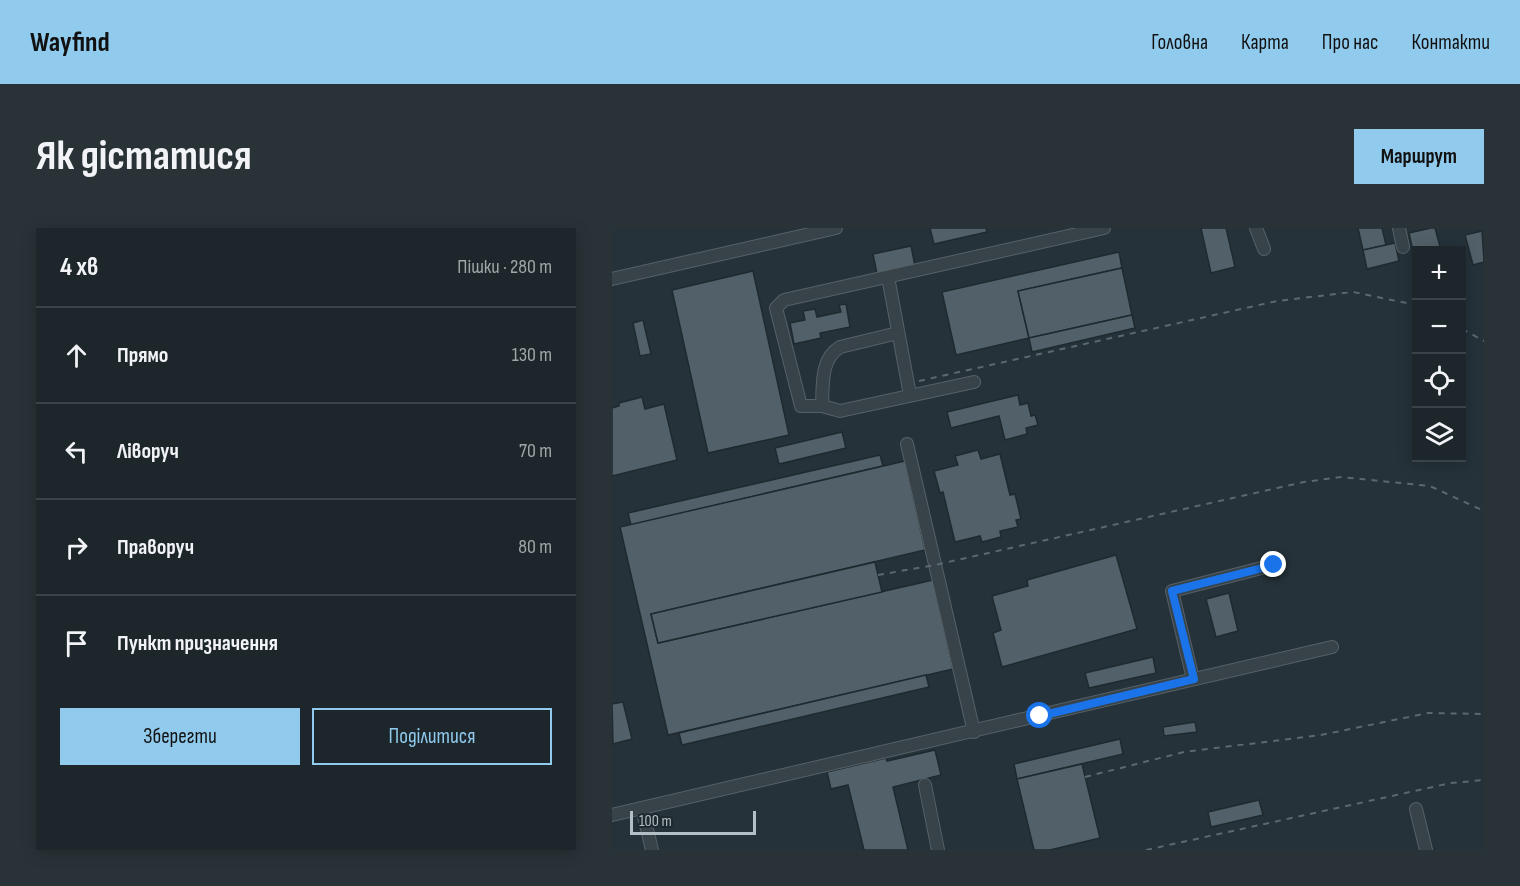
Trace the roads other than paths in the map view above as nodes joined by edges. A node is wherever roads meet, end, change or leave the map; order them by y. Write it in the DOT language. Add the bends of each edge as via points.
graph roads {
  1 [pos="836,228"];
  2 [pos="1104,228"];
  3 [pos="1256,228"];
  4 [pos="1399,228"];
  5 [pos="1403,247"];
  6 [pos="1264,249"];
  7 [pos="888,276"];
  8 [pos="612,279"];
  9 [pos="898,333"];
  10 [pos="974,382"];
  11 [pos="910,395"];
  12 [pos="822,406"];
  13 [pos="907,444"];
  14 [pos="1274,565"];
  15 [pos="1332,647"];
  16 [pos="1194,679"];
  17 [pos="974,732"];
  18 [pos="926,785"];
  19 [pos="642,808"];
  20 [pos="1416,809"];
  21 [pos="612,815"];
  22 [pos="652,850"];
  23 [pos="938,850"];
  24 [pos="1426,850"];
  1 -- 8 [label="lane"];
  2 -- 7 [label="lane"];
  3 -- 6 [label="lane"];
  4 -- 5 [label="lane"];
  7 -- 9 [label="lane"];
  7 -- 12 [label="lane" via="778,303 776,308 801,406"];
  9 -- 11 [label="lane"];
  9 -- 12 [label="lane" via="834,351 823,373"];
  10 -- 11 [label="lane"];
  11 -- 12 [label="lane" via="840,411"];
  13 -- 17 [label="lane"];
  14 -- 16 [label="lane" via="1172,591"];
  15 -- 16 [label="lane"];
  16 -- 17 [label="lane"];
  17 -- 19 [label="lane"];
  18 -- 23 [label="lane"];
  19 -- 21 [label="lane"];
  19 -- 22 [label="lane"];
  20 -- 24 [label="lane"];
}
